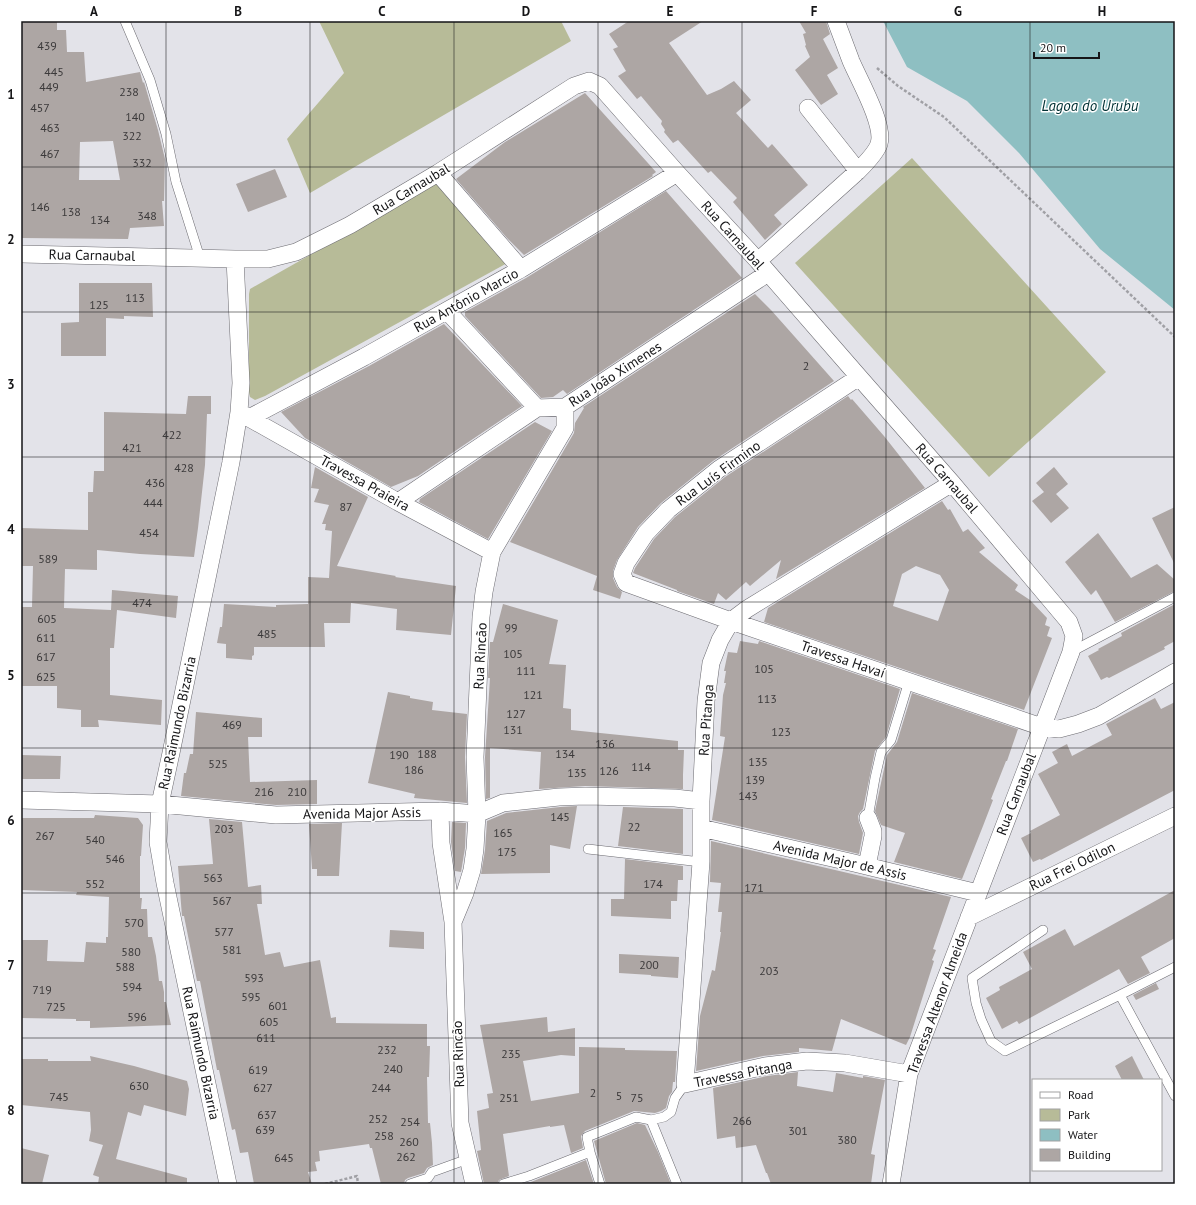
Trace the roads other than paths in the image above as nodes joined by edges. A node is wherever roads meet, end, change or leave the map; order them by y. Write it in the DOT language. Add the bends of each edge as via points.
graph roads {
  1 [pos="125,21"];
  2 [pos="836,21"];
  3 [pos="808,108"];
  4 [pos="858,170"];
  5 [pos="438,173"];
  6 [pos="677,173"];
  7 [pos="21,254"];
  8 [pos="200,258"];
  9 [pos="235,259"];
  10 [pos="763,267"];
  11 [pos="521,269"];
  12 [pos="447,311"];
  13 [pos="859,376"];
  14 [pos="564,407"];
  15 [pos="536,408"];
  16 [pos="244,415"];
  17 [pos="952,483"];
  18 [pos="398,502"];
  19 [pos="492,552"];
  20 [pos="644,590"];
  21 [pos="1175,597"];
  22 [pos="731,620"];
  23 [pos="1071,652"];
  24 [pos="1175,672"];
  25 [pos="910,681"];
  26 [pos="1042,727"];
  27 [pos="21,800"];
  28 [pos="701,801"];
  29 [pos="160,804"];
  30 [pos="440,811"];
  31 [pos="477,814"];
  32 [pos="1175,816"];
  33 [pos="868,818"];
  34 [pos="701,828"];
  35 [pos="588,848"];
  36 [pos="701,862"];
  37 [pos="867,866"];
  38 [pos="978,893"];
  39 [pos="969,917"];
  40 [pos="453,922"];
  41 [pos="1043,930"];
  42 [pos="1175,967"];
  43 [pos="1120,995"];
  44 [pos="909,1074"];
  45 [pos="685,1084"];
  46 [pos="1175,1096"];
  47 [pos="651,1120"];
  48 [pos="590,1152"];
  49 [pos="468,1159"];
  50 [pos="228,1184"];
  51 [pos="410,1184"];
  52 [pos="474,1184"];
  53 [pos="503,1184"];
  54 [pos="600,1184"];
  55 [pos="677,1184"];
  56 [pos="891,1184"];
  1 -- 8 [label="lane" via="150,80 166,134 176,182"];
  2 -- 4 [label="street, Rua João Ximenes" via="880,131 879,144"];
  3 -- 4 [label="street"];
  4 -- 10 [label="street, Rua João Ximenes"];
  5 -- 6 [label="street, Rua Carnaubal" via="574,86 590,81 600,86"];
  5 -- 9 [label="street, Rua Carnaubal" via="350,225 296,252 268,259"];
  5 -- 11 [label="street"];
  6 -- 10 [label="street, Rua Carnaubal"];
  6 -- 11 [label="street, Rua Antônio Marcio"];
  7 -- 8 [label="street, Rua Carnaubal"];
  8 -- 9 [label="street, Rua Carnaubal"];
  9 -- 16 [label="street, Rua Raimundo Bizarria"];
  10 -- 13 [label="street, Rua Carnaubal"];
  10 -- 14 [label="street, Rua João Ximenes"];
  11 -- 12 [label="street, Rua Antônio Marcio"];
  12 -- 15 [label="street"];
  12 -- 16 [label="street, Rua Antônio Marcio" via="364,358"];
  13 -- 17 [label="street, Rua Carnaubal"];
  13 -- 20 [label="street, Rua Luís Firmino" via="719,469 668,510 646,533 626,563 622,574 626,582"];
  14 -- 15 [label="street, Rua João Ximenes"];
  14 -- 19 [label="street, Rua Rincão" via="565,428"];
  15 -- 18 [label="street"];
  16 -- 18 [label="street, Travessa Praieira"];
  16 -- 29 [label="street, Rua Raimundo Bizarria" via="231,462"];
  17 -- 22 [label="street, Rua Pitanga"];
  17 -- 23 [label="street, Rua Carnaubal" via="1068,622 1074,636"];
  18 -- 19 [label="street, Travessa Praieira"];
  19 -- 31 [label="street, Rua Rincão" via="481,617 475,757"];
  20 -- 22 [label="street, Travessa Havaí"];
  21 -- 23 [label="lane"];
  22 -- 25 [label="street, Travessa Havaí"];
  22 -- 28 [label="street, Rua Pitanga" via="711,663 706,701"];
  23 -- 26 [label="street, Rua Carnaubal"];
  24 -- 26 [label="street" via="1099,716 1059,728"];
  25 -- 26 [label="street, Travessa Havaí"];
  25 -- 33 [label="lane" via="891,740 881,752"];
  26 -- 38 [label="street, Rua Carnaubal"];
  27 -- 29 [label="street, Avenida Major Assis"];
  28 -- 31 [label="street, Avenida Major Assis" via="675,798 559,796 503,803"];
  28 -- 34 [label="street, Rua Pitanga"];
  29 -- 30 [label="street, Avenida Major Assis" via="276,814"];
  29 -- 50 [label="street, Rua Raimundo Bizarria" via="158,842 164,883"];
  30 -- 31 [label="street, Avenida Major Assis"];
  30 -- 40 [label="street, Rua Rincão" via="440,843"];
  31 -- 40 [label="street, Rua Rincão" via="472,870"];
  32 -- 39 [label="street, Rua Frei Odilon"];
  33 -- 37 [label="street" via="873,836"];
  34 -- 36 [label="street, Rua Pitanga"];
  34 -- 37 [label="street, Avenida Major de Assis"];
  35 -- 36 [label="lane"];
  36 -- 45 [label="street, Rua Pitanga"];
  37 -- 38 [label="street, Avenida Major de Assis"];
  38 -- 39 [label="street, Rua Carnaubal"];
  39 -- 44 [label="street, Travessa Altenor Almeida"];
  40 -- 49 [label="street, Rua Rincão" via="460,1123"];
  41 -- 43 [label="lane" via="972,978 981,1020 991,1041 1005,1051"];
  42 -- 43 [label="lane"];
  43 -- 46 [label="lane"];
  44 -- 45 [label="street, Travessa Pitanga" via="845,1063 807,1061 765,1066"];
  44 -- 56 [label="street, Travessa Altenor Almeida"];
  45 -- 47 [label="lane, Travessa Pitanga" via="671,1112 664,1117"];
  47 -- 48 [label="lane, Travessa Pitanga" via="636,1117 588,1137"];
  47 -- 55 [label="lane"];
  48 -- 53 [label="lane"];
  48 -- 54 [label="lane"];
  49 -- 51 [label="lane" via="432,1172 428,1178"];
  49 -- 52 [label="street, Rua Rincão"];
}
